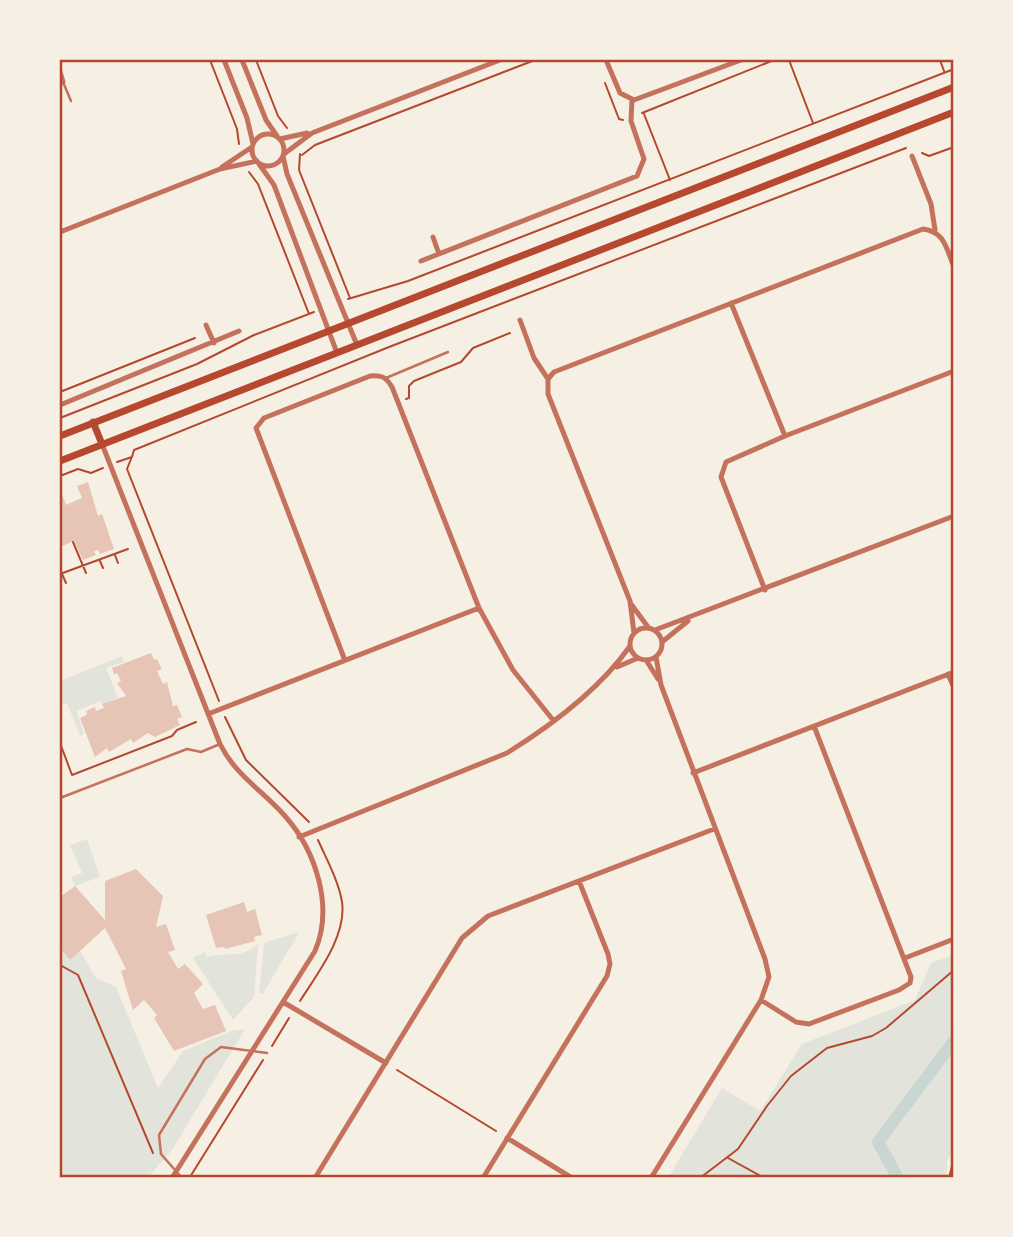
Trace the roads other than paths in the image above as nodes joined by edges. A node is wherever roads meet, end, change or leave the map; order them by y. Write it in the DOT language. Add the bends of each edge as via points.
graph roads {
  1 [pos="224,60"];
  2 [pos="242,60"];
  3 [pos="500,60"];
  4 [pos="606,60"];
  5 [pos="741,60"];
  6 [pos="60,72"];
  7 [pos="63,82"];
  8 [pos="954,87"];
  9 [pos="632,99"];
  10 [pos="71,101"];
  11 [pos="954,112"];
  12 [pos="313,133"];
  13 [pos="279,138"];
  14 [pos="253,145"];
  15 [pos="912,152"];
  16 [pos="284,155"];
  17 [pos="258,163"];
  18 [pos="220,169"];
  19 [pos="935,230"];
  20 [pos="60,232"];
  21 [pos="433,237"];
  22 [pos="439,254"];
  23 [pos="421,261"];
  24 [pos="954,267"];
  25 [pos="731,303"];
  26 [pos="520,320"];
  27 [pos="348,324"];
  28 [pos="206,325"];
  29 [pos="239,331"];
  30 [pos="329,331"];
  31 [pos="214,343"];
  32 [pos="357,345"];
  33 [pos="448,352"];
  34 [pos="337,353"];
  35 [pos="954,370"];
  36 [pos="386,378"];
  37 [pos="548,379"];
  38 [pos="60,405"];
  39 [pos="93,422"];
  40 [pos="60,436"];
  41 [pos="785,436"];
  42 [pos="102,444"];
  43 [pos="60,461"];
  44 [pos="954,516"];
  45 [pos="765,590"];
  46 [pos="630,601"];
  47 [pos="479,608"];
  48 [pos="691,619"];
  49 [pos="648,628"];
  50 [pos="656,630"];
  51 [pos="634,633"];
  52 [pos="663,642"];
  53 [pos="630,646"];
  54 [pos="656,657"];
  55 [pos="344,658"];
  56 [pos="638,658"];
  57 [pos="646,660"];
  58 [pos="614,669"];
  59 [pos="951,673"];
  60 [pos="661,685"];
  61 [pos="954,688"];
  62 [pos="208,714"];
  63 [pos="553,720"];
  64 [pos="814,726"];
  65 [pos="220,744"];
  66 [pos="693,774"];
  67 [pos="60,798"];
  68 [pos="714,829"];
  69 [pos="299,836"];
  70 [pos="579,881"];
  71 [pos="954,939"];
  72 [pos="905,958"];
  73 [pos="761,1000"];
  74 [pos="283,1002"];
  75 [pos="253,1050"];
  76 [pos="267,1053"];
  77 [pos="386,1063"];
  78 [pos="507,1138"];
  79 [pos="173,1175"];
  80 [pos="182,1178"];
  81 [pos="315,1178"];
  82 [pos="483,1178"];
  83 [pos="572,1178"];
  84 [pos="651,1178"];
  1 -- 14 [label="street"];
  2 -- 13 [label="street" via="266,120"];
  3 -- 12 [label="street"];
  4 -- 9 [label="street" via="620,93"];
  5 -- 9 [label="street"];
  6 -- 7 [label="street"];
  7 -- 10 [label="lane"];
  8 -- 27 [label="main road"];
  9 -- 22 [label="street" via="631,121 644,159 637,176"];
  11 -- 32 [label="main road"];
  12 -- 13 [label="street"];
  12 -- 16 [label="street"];
  13 -- 14 [label="street" via="264,135"];
  13 -- 16 [label="street"];
  14 -- 17 [label="street"];
  14 -- 18 [label="street"];
  15 -- 19 [label="street" via="932,204"];
  16 -- 17 [label="street" via="273,166"];
  16 -- 27 [label="street" via="287,174"];
  17 -- 18 [label="street"];
  17 -- 30 [label="street" via="274,185"];
  18 -- 20 [label="street"];
  19 -- 24 [label="street"];
  19 -- 25 [label="street" via="922,229"];
  21 -- 22 [label="street"];
  22 -- 23 [label="street"];
  25 -- 37 [label="street" via="554,372"];
  25 -- 41 [label="street"];
  26 -- 37 [label="street" via="534,358"];
  27 -- 30 [label="main road"];
  27 -- 32 [label="street"];
  28 -- 31 [label="street"];
  29 -- 31 [label="street"];
  30 -- 34 [label="street"];
  30 -- 39 [label="main road"];
  31 -- 38 [label="street"];
  32 -- 34 [label="main road"];
  33 -- 36 [label="lane"];
  34 -- 42 [label="main road"];
  35 -- 41 [label="street"];
  36 -- 47 [label="street"];
  36 -- 55 [label="street" via="370,376 264,418 256,428"];
  37 -- 46 [label="street" via="548,394"];
  39 -- 40 [label="main road"];
  39 -- 42 [label="main road"];
  41 -- 45 [label="street" via="735,457 722,468 723,484"];
  42 -- 43 [label="main road"];
  42 -- 62 [label="street"];
  44 -- 45 [label="street"];
  45 -- 48 [label="street"];
  46 -- 49 [label="street"];
  46 -- 51 [label="street"];
  47 -- 55 [label="street"];
  47 -- 63 [label="street" via="513,670"];
  48 -- 50 [label="street"];
  48 -- 52 [label="street"];
  49 -- 50 [label="street"];
  49 -- 51 [label="street"];
  50 -- 52 [label="street"];
  51 -- 53 [label="street"];
  52 -- 54 [label="street"];
  53 -- 56 [label="street"];
  53 -- 58 [label="street"];
  54 -- 57 [label="street"];
  54 -- 60 [label="street"];
  55 -- 62 [label="street"];
  56 -- 57 [label="street"];
  56 -- 58 [label="street"];
  57 -- 60 [label="street"];
  58 -- 63 [label="street"];
  59 -- 61 [label="street"];
  59 -- 64 [label="street"];
  60 -- 66 [label="street"];
  62 -- 65 [label="street"];
  63 -- 69 [label="street" via="507,753"];
  64 -- 66 [label="street"];
  64 -- 72 [label="street"];
  65 -- 67 [label="lane" via="201,751 187,749"];
  65 -- 69 [label="street" via="236,771"];
  66 -- 68 [label="street"];
  68 -- 70 [label="street"];
  68 -- 73 [label="street" via="768,968"];
  69 -- 74 [label="street" via="321,889 324,922 314,951"];
  70 -- 77 [label="street" via="488,916 462,938"];
  70 -- 78 [label="street" via="610,964 607,976"];
  71 -- 72 [label="street"];
  72 -- 73 [label="street" via="911,977 905,988 809,1024 796,1022"];
  73 -- 84 [label="street"];
  74 -- 75 [label="street"];
  74 -- 77 [label="street"];
  75 -- 76 [label="lane"];
  75 -- 79 [label="street"];
  75 -- 79 [label="lane" via="221,1047 205,1059 159,1135 161,1154"];
  77 -- 81 [label="street"];
  78 -- 82 [label="street"];
  78 -- 83 [label="street"];
  79 -- 80 [label="lane"];
}
